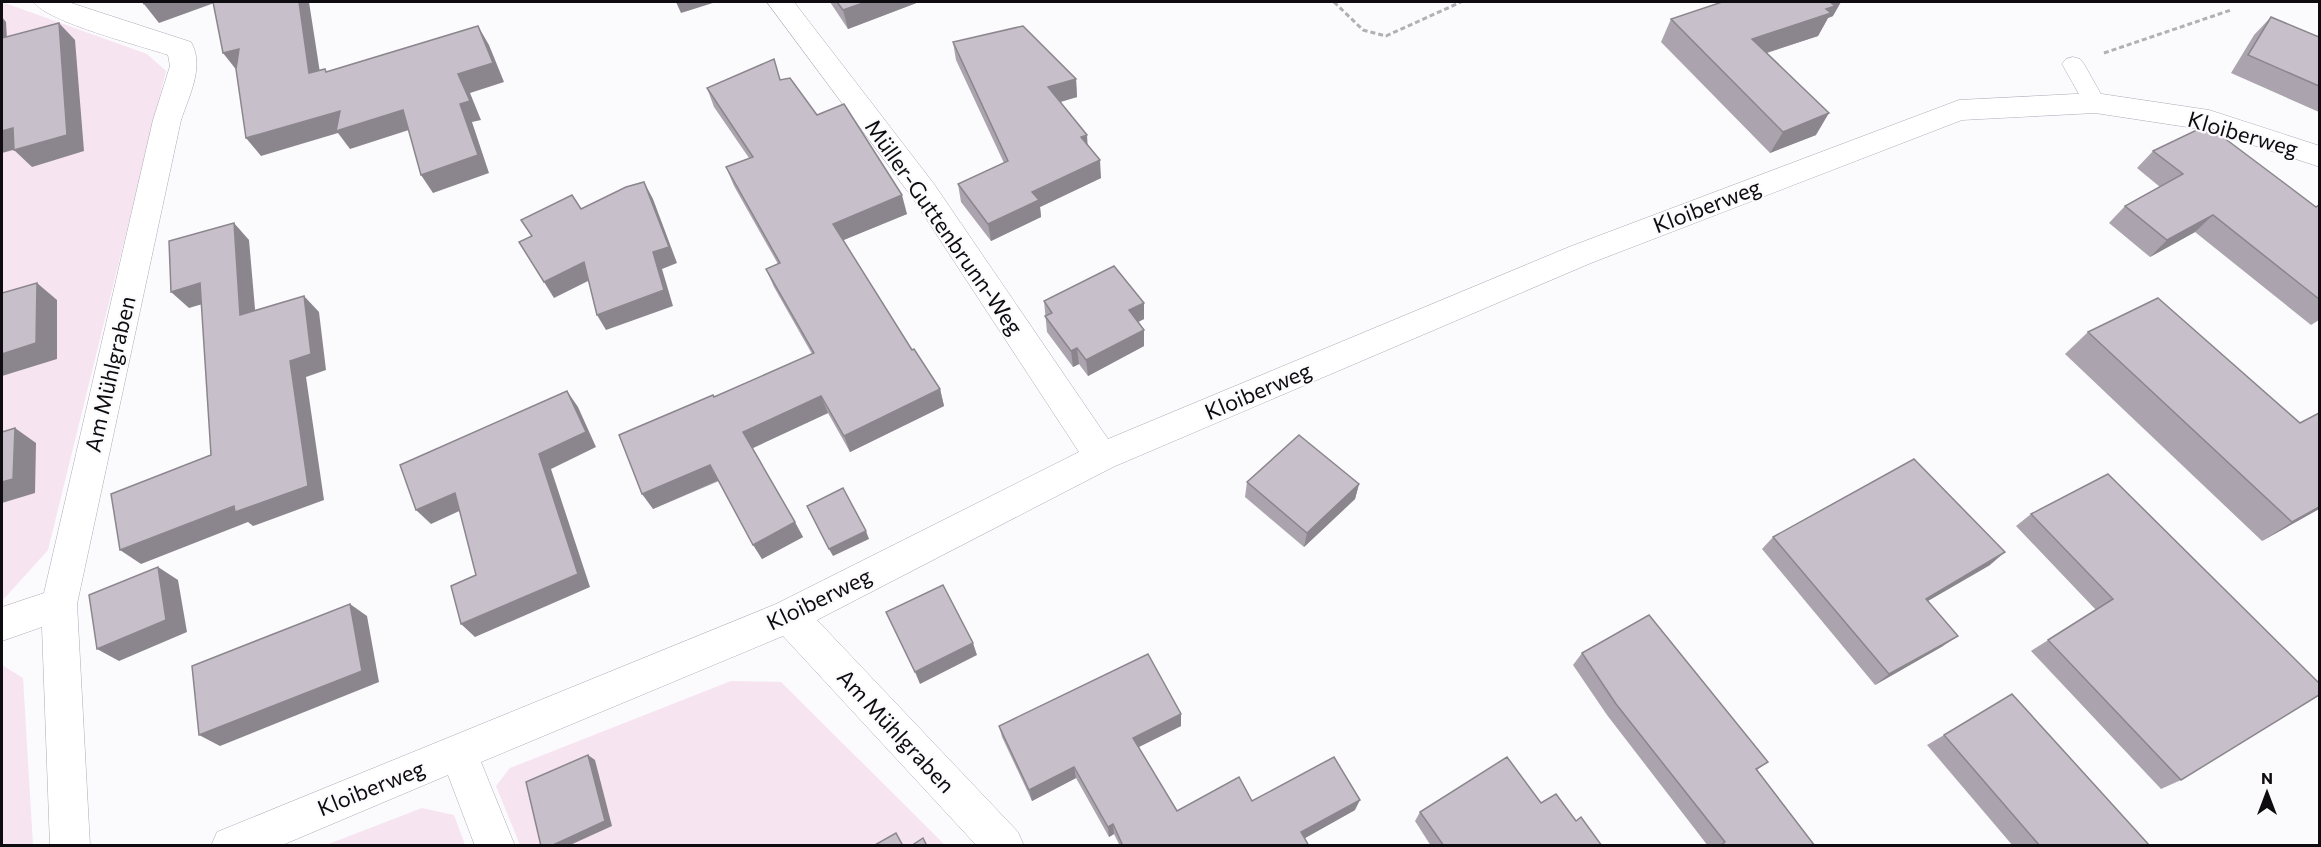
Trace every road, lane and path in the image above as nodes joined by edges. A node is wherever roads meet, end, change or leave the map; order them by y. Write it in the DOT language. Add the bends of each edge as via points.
graph roads {
  1 [pos="47,2"];
  2 [pos="780,2"];
  3 [pos="1334,2"];
  4 [pos="1461,2"];
  5 [pos="2231,10"];
  6 [pos="2073,64"];
  7 [pos="2095,103"];
  8 [pos="2319,157"];
  9 [pos="1101,457"];
  10 [pos="59,604"];
  11 [pos="789,616"];
  12 [pos="2,624"];
  13 [pos="458,752"];
  14 [pos="70,846"];
  15 [pos="231,846"];
  16 [pos="495,846"];
  17 [pos="1004,846"];
  1 -- 10 [label="street, Am Mühlgraben" via="69,13 181,49 184,66 167,120"];
  2 -- 9 [label="street, Müller-Guttenbrunn-Weg" via="924,192"];
  3 -- 4 [label="path" via="1363,30 1386,36"];
  5 -- 6 [label="path"];
  6 -- 7 [label="lane"];
  7 -- 8 [label="street, Kloiberweg" via="2209,120"];
  7 -- 9 [label="street, Kloiberweg" via="1959,110 1580,255"];
  9 -- 11 [label="street, Kloiberweg"];
  10 -- 12 [label="street"];
  10 -- 14 [label="street, Am Mühlgraben"];
  11 -- 13 [label="street, Kloiberweg"];
  11 -- 17 [label="street, Am Mühlgraben"];
  13 -- 15 [label="street, Kloiberweg"];
  13 -- 16 [label="street"];
}
